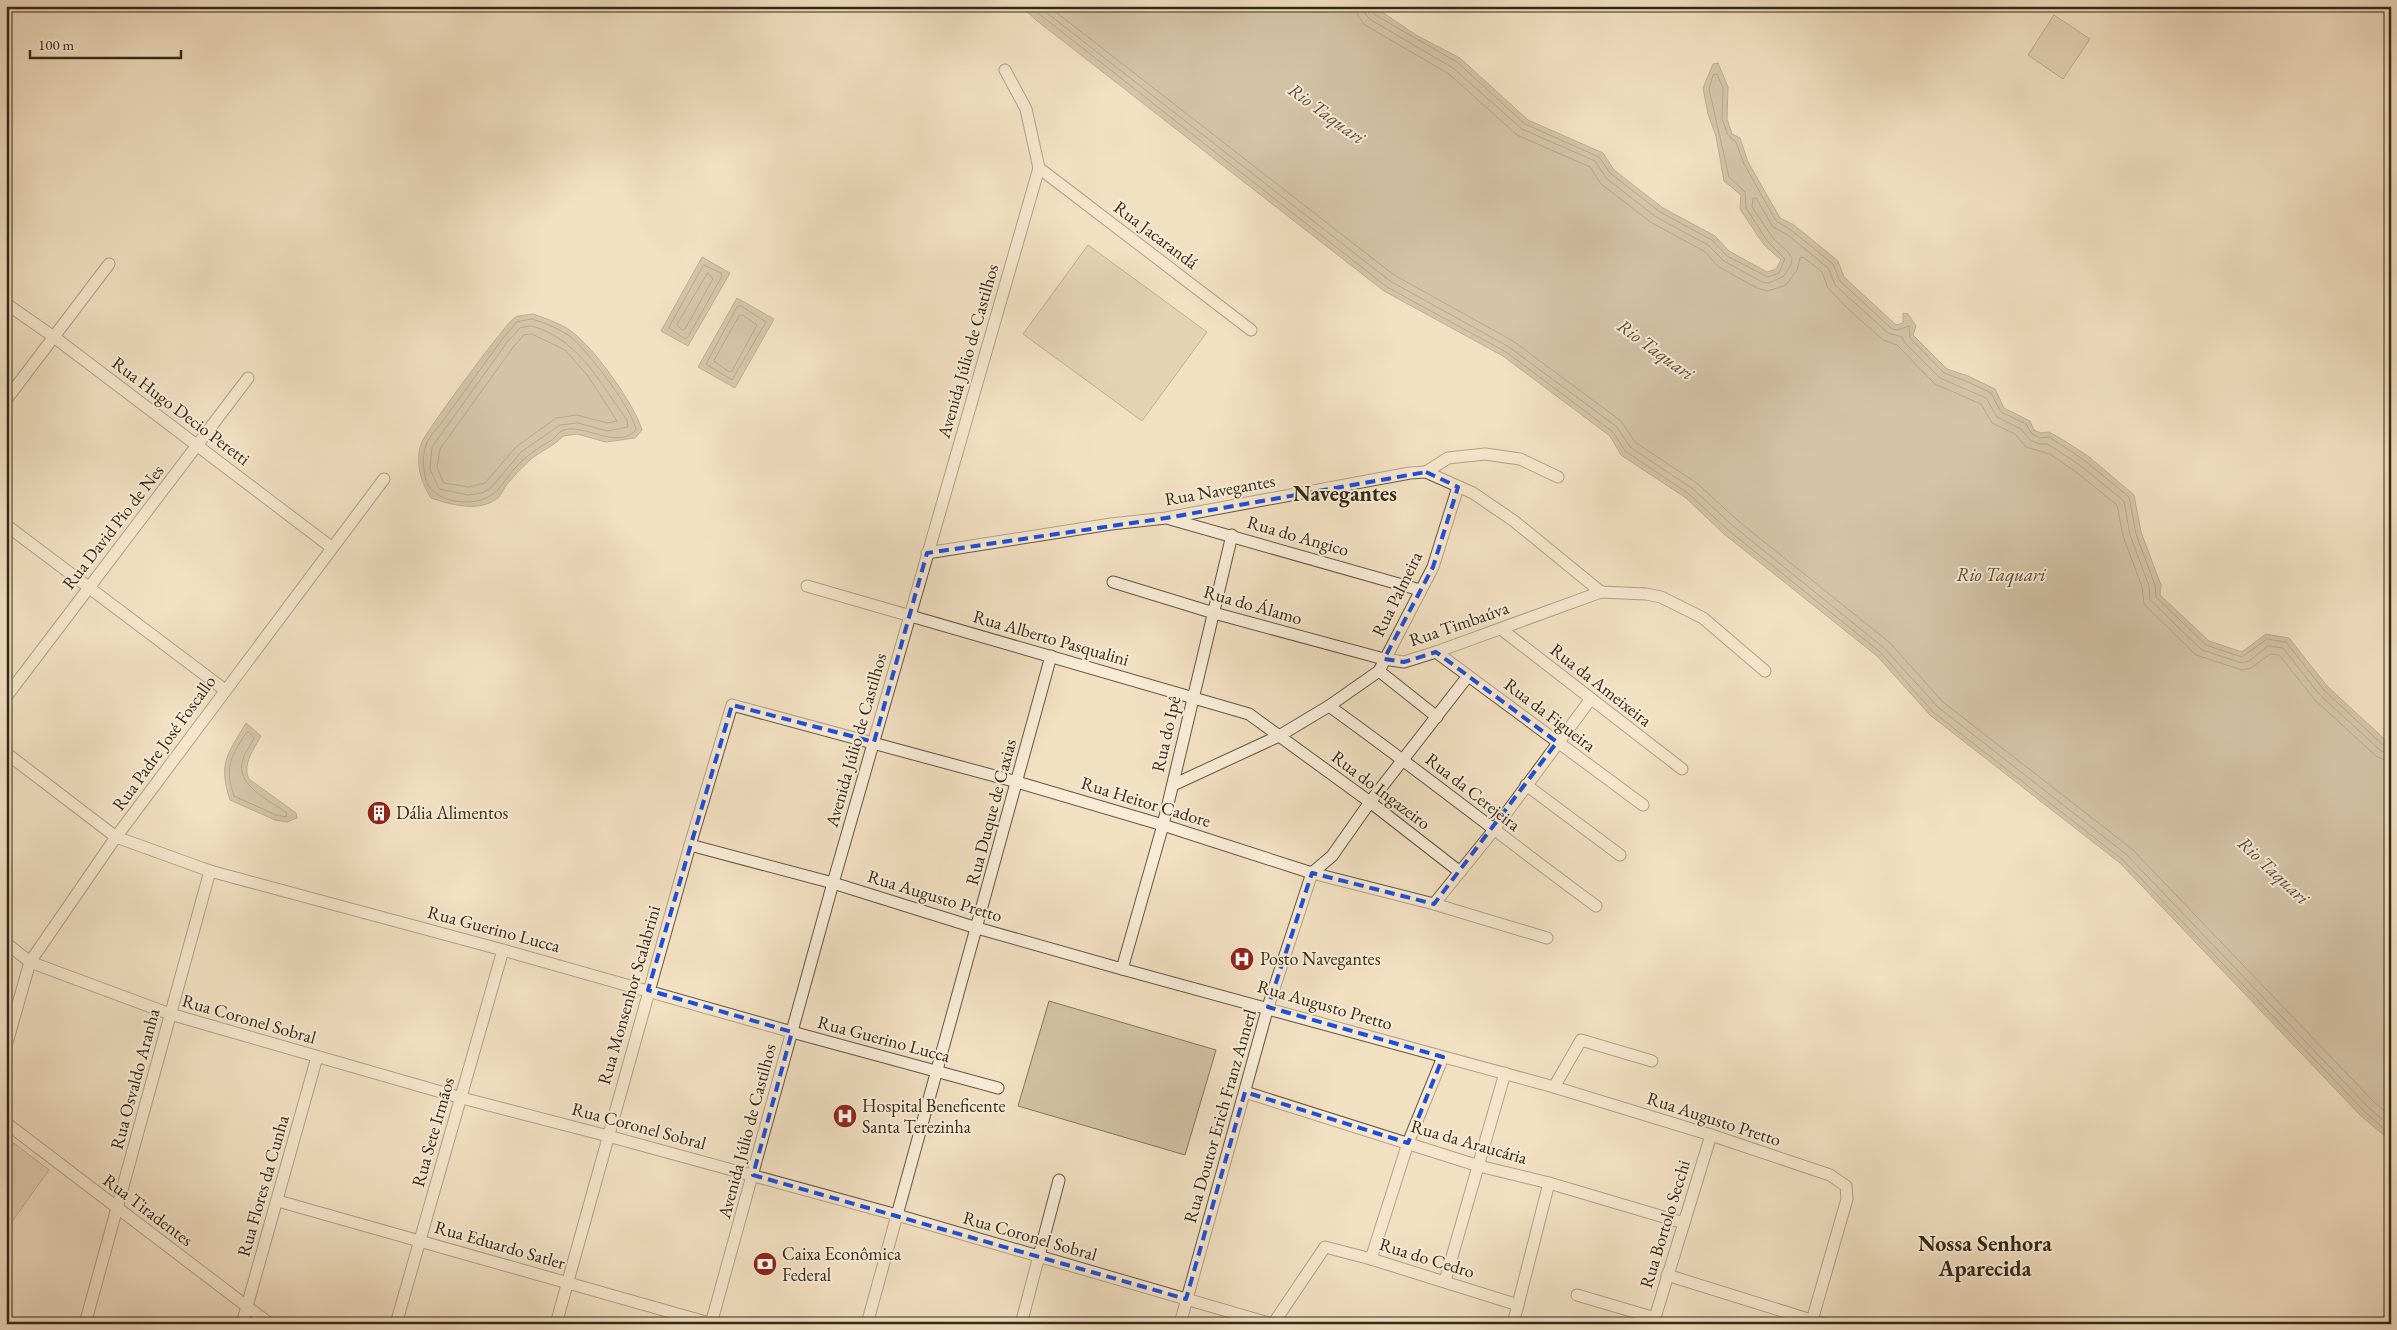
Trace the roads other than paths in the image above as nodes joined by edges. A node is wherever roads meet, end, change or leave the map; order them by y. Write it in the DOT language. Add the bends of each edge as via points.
graph roads {
  1 [pos="1005,70"];
  2 [pos="1039,168"];
  3 [pos="109,264"];
  4 [pos="8,305"];
  5 [pos="1251,330"];
  6 [pos="54,337"];
  7 [pos="248,378"];
  8 [pos="6,400"];
  9 [pos="197,446"];
  10 [pos="1426,472"];
  11 [pos="1558,477"];
  12 [pos="384,479"];
  13 [pos="1458,487"];
  14 [pos="1166,518"];
  15 [pos="6,525"];
  16 [pos="1232,535"];
  17 [pos="331,547"];
  18 [pos="927,553"];
  19 [pos="1113,582"];
  20 [pos="807,586"];
  21 [pos="88,587"];
  22 [pos="1420,590"];
  23 [pos="1601,592"];
  24 [pos="1214,613"];
  25 [pos="910,614"];
  26 [pos="1500,629"];
  27 [pos="1436,652"];
  28 [pos="1051,656"];
  29 [pos="1384,659"];
  30 [pos="1379,671"];
  31 [pos="1765,671"];
  32 [pos="1468,676"];
  33 [pos="225,690"];
  34 [pos="6,697"];
  35 [pos="1192,698"];
  36 [pos="1590,700"];
  37 [pos="732,705"];
  38 [pos="1329,706"];
  39 [pos="1437,717"];
  40 [pos="1279,736"];
  41 [pos="874,742"];
  42 [pos="1557,742"];
  43 [pos="6,753"];
  44 [pos="1404,760"];
  45 [pos="1682,769"];
  46 [pos="1017,782"];
  47 [pos="1173,785"];
  48 [pos="1526,785"];
  49 [pos="1370,802"];
  50 [pos="1643,805"];
  51 [pos="1163,825"];
  52 [pos="1493,831"];
  53 [pos="116,837"];
  54 [pos="690,844"];
  55 [pos="1620,855"];
  56 [pos="210,871"];
  57 [pos="1460,872"];
  58 [pos="1312,873"];
  59 [pos="833,883"];
  60 [pos="1434,904"];
  61 [pos="1596,906"];
  62 [pos="977,928"];
  63 [pos="1547,938"];
  64 [pos="6,943"];
  65 [pos="503,950"];
  66 [pos="30,962"];
  67 [pos="1122,969"];
  68 [pos="648,990"];
  69 [pos="1268,1007"];
  70 [pos="170,1014"];
  71 [pos="792,1032"];
  72 [pos="6,1046"];
  73 [pos="317,1057"];
  74 [pos="1443,1057"];
  75 [pos="1652,1061"];
  76 [pos="936,1071"];
  77 [pos="1505,1073"];
  78 [pos="1554,1087"];
  79 [pos="998,1088"];
  80 [pos="1245,1092"];
  81 [pos="462,1098"];
  82 [pos="6,1123"];
  83 [pos="1711,1135"];
  84 [pos="608,1136"];
  85 [pos="1408,1143"];
  86 [pos="1479,1166"];
  87 [pos="753,1175"];
  88 [pos="1059,1180"];
  89 [pos="1549,1183"];
  90 [pos="278,1201"];
  91 [pos="118,1210"];
  92 [pos="897,1215"];
  93 [pos="1684,1223"];
  94 [pos="420,1240"];
  95 [pos="1038,1256"];
  96 [pos="1371,1259"];
  97 [pos="1667,1275"];
  98 [pos="567,1281"];
  99 [pos="1445,1281"];
  100 [pos="1577,1295"];
  101 [pos="1186,1300"];
  102 [pos="247,1305"];
  103 [pos="1518,1305"];
  104 [pos="1654,1321"];
  105 [pos="1811,1322"];
  106 [pos="85,1324"];
  107 [pos="242,1324"];
  108 [pos="270,1324"];
  109 [pos="396,1324"];
  110 [pos="556,1324"];
  111 [pos="712,1324"];
  112 [pos="867,1324"];
  113 [pos="1021,1324"];
  114 [pos="1180,1324"];
  115 [pos="1272,1324"];
  116 [pos="1513,1324"];
  117 [pos="1824,1324"];
  1 -- 2 [label="street" via="1026,109"];
  2 -- 5 [label="street, Rua Jacarandá"];
  2 -- 18 [label="street, Avenida Júlio de Castilhos"];
  3 -- 6 [label="street"];
  4 -- 6 [label="street, Rua Hugo Decio Peretti"];
  6 -- 8 [label="street"];
  6 -- 9 [label="street, Rua Hugo Decio Peretti"];
  7 -- 9 [label="street, Rua David Pio de Nes"];
  9 -- 17 [label="street, Rua Hugo Decio Peretti"];
  9 -- 21 [label="street, Rua David Pio de Nes"];
  10 -- 11 [label="street" via="1448,458 1485,454 1520,459"];
  10 -- 13 [label="street"];
  10 -- 14 [label="street, Rua Navegantes"];
  12 -- 17 [label="street, Rua Padre José Foscallo"];
  13 -- 22 [label="street, Rua Palmeira" via="1433,567"];
  13 -- 23 [label="street" via="1514,521"];
  14 -- 16 [label="street, Rua do Angico"];
  14 -- 18 [label="street, Rua Navegantes"];
  15 -- 21 [label="street"];
  16 -- 22 [label="street, Rua do Angico"];
  16 -- 24 [label="street, Rua do Ipê"];
  17 -- 33 [label="street, Rua Padre José Foscallo"];
  18 -- 25 [label="street, Avenida Júlio de Castilhos"];
  19 -- 24 [label="street, Rua do Álamo"];
  20 -- 25 [label="street, Rua Alberto Pasqualini"];
  21 -- 33 [label="street"];
  21 -- 34 [label="street, Rua David Pio de Nes"];
  22 -- 29 [label="street, Rua Palmeira"];
  23 -- 26 [label="street, Rua Timbaúva"];
  23 -- 31 [label="street, Rua Timbaúva" via="1661,597 1702,618"];
  24 -- 29 [label="street, Rua do Álamo"];
  24 -- 35 [label="street, Rua do Ipê"];
  25 -- 28 [label="street, Rua Alberto Pasqualini"];
  25 -- 41 [label="street, Avenida Júlio de Castilhos"];
  26 -- 27 [label="street, Rua Timbaúva"];
  26 -- 36 [label="street, Rua da Ameixeira"];
  27 -- 29 [label="street, Rua Timbaúva" via="1404,662"];
  27 -- 32 [label="street, Rua da Figueira"];
  28 -- 35 [label="street, Rua Alberto Pasqualini"];
  28 -- 46 [label="street, Rua Duque de Caxias"];
  29 -- 30 [label="street"];
  30 -- 38 [label="street"];
  30 -- 39 [label="street"];
  32 -- 39 [label="street"];
  32 -- 42 [label="street, Rua da Figueira"];
  33 -- 53 [label="street, Rua Padre José Foscallo"];
  35 -- 40 [label="street, Rua Alberto Pasqualini" via="1249,714"];
  35 -- 47 [label="street, Rua do Ipê"];
  36 -- 42 [label="street"];
  36 -- 45 [label="street, Rua da Ameixeira"];
  37 -- 41 [label="street, Rua Heitor Cadore"];
  37 -- 54 [label="street, Rua Monsenhor Scalabrini"];
  38 -- 40 [label="street"];
  38 -- 44 [label="street, Rua da Cerejeira"];
  39 -- 44 [label="street"];
  40 -- 47 [label="street"];
  40 -- 49 [label="street, Rua do Ingazeiro"];
  41 -- 46 [label="street, Rua Heitor Cadore"];
  41 -- 59 [label="street, Avenida Júlio de Castilhos"];
  42 -- 48 [label="street"];
  42 -- 50 [label="street, Rua da Figueira"];
  43 -- 53 [label="street, Rua Guerino Lucca"];
  44 -- 49 [label="street"];
  44 -- 52 [label="street, Rua da Cerejeira"];
  46 -- 51 [label="street, Rua Heitor Cadore"];
  46 -- 62 [label="street, Rua Duque de Caxias"];
  47 -- 51 [label="street, Rua do Ipê"];
  48 -- 52 [label="street"];
  48 -- 55 [label="street"];
  49 -- 57 [label="street, Rua do Ingazeiro"];
  49 -- 58 [label="street" via="1332,856"];
  51 -- 58 [label="street, Rua Heitor Cadore"];
  51 -- 67 [label="street, Rua do Ipê"];
  52 -- 57 [label="street"];
  52 -- 61 [label="street, Rua da Cerejeira"];
  53 -- 56 [label="street, Rua Guerino Lucca"];
  53 -- 66 [label="street, Rua Padre José Foscallo"];
  54 -- 59 [label="street, Rua Augusto Pretto"];
  54 -- 68 [label="street, Rua Monsenhor Scalabrini"];
  56 -- 65 [label="street, Rua Guerino Lucca"];
  56 -- 70 [label="street, Rua Osvaldo Aranha"];
  57 -- 60 [label="street"];
  58 -- 60 [label="street, Rua Heitor Cadore"];
  58 -- 69 [label="street, Rua Doutor Erich Franz Annerl"];
  59 -- 62 [label="street, Rua Augusto Pretto"];
  59 -- 71 [label="street, Avenida Júlio de Castilhos"];
  60 -- 63 [label="street, Rua Heitor Cadore"];
  62 -- 67 [label="street, Rua Augusto Pretto"];
  62 -- 76 [label="street, Rua Duque de Caxias"];
  64 -- 66 [label="street, Rua Coronel Sobral"];
  65 -- 68 [label="street, Rua Guerino Lucca"];
  65 -- 81 [label="street, Rua Sete Irmãos"];
  66 -- 70 [label="street, Rua Coronel Sobral"];
  66 -- 72 [label="street, Rua Padre José Foscallo"];
  67 -- 69 [label="street, Rua Augusto Pretto"];
  68 -- 71 [label="street, Rua Guerino Lucca"];
  68 -- 84 [label="street, Rua Monsenhor Scalabrini"];
  69 -- 74 [label="street, Rua Augusto Pretto"];
  69 -- 80 [label="street, Rua Doutor Erich Franz Annerl"];
  70 -- 73 [label="street, Rua Coronel Sobral"];
  70 -- 91 [label="street, Rua Osvaldo Aranha"];
  71 -- 76 [label="street, Rua Guerino Lucca"];
  71 -- 87 [label="street, Avenida Júlio de Castilhos"];
  73 -- 81 [label="street, Rua Coronel Sobral"];
  73 -- 90 [label="street, Rua Flores da Cunha"];
  74 -- 77 [label="street, Rua Augusto Pretto"];
  74 -- 85 [label="street"];
  75 -- 78 [label="street" via="1581,1040"];
  76 -- 79 [label="street, Rua Guerino Lucca"];
  76 -- 92 [label="street, Rua Duque de Caxias"];
  77 -- 78 [label="street, Rua Augusto Pretto"];
  77 -- 86 [label="street"];
  78 -- 83 [label="street, Rua Augusto Pretto"];
  80 -- 85 [label="street, Rua da Araucária"];
  80 -- 101 [label="street, Rua Doutor Erich Franz Annerl"];
  81 -- 84 [label="street, Rua Coronel Sobral"];
  81 -- 94 [label="street, Rua Sete Irmãos"];
  82 -- 91 [label="street, Rua Tiradentes"];
  83 -- 93 [label="street, Rua Bortolo Secchi"];
  83 -- 105 [label="street, Rua Augusto Pretto" via="1830,1175 1846,1186 1847,1199"];
  84 -- 87 [label="street, Rua Coronel Sobral"];
  84 -- 98 [label="street, Rua Monsenhor Scalabrini"];
  85 -- 86 [label="street, Rua da Araucária"];
  85 -- 96 [label="street"];
  86 -- 89 [label="street, Rua da Araucária"];
  86 -- 99 [label="street"];
  87 -- 92 [label="street, Rua Coronel Sobral"];
  87 -- 111 [label="street, Avenida Júlio de Castilhos"];
  88 -- 95 [label="street"];
  89 -- 93 [label="street, Rua da Araucária"];
  89 -- 103 [label="street"];
  90 -- 94 [label="street, Rua Eduardo Satler"];
  90 -- 102 [label="street, Rua Flores da Cunha"];
  91 -- 102 [label="street, Rua Tiradentes"];
  91 -- 106 [label="street, Rua Osvaldo Aranha"];
  92 -- 95 [label="street, Rua Coronel Sobral"];
  92 -- 112 [label="street, Rua Duque de Caxias"];
  93 -- 97 [label="street, Rua Bortolo Secchi"];
  94 -- 98 [label="street, Rua Eduardo Satler"];
  94 -- 109 [label="street, Rua Sete Irmãos"];
  95 -- 101 [label="street, Rua Coronel Sobral"];
  95 -- 113 [label="street"];
  96 -- 99 [label="street, Rua do Cedro"];
  96 -- 115 [label="street, Rua do Cedro" via="1325,1247"];
  97 -- 104 [label="street, Rua Bortolo Secchi"];
  97 -- 105 [label="street"];
  98 -- 110 [label="street, Rua Monsenhor Scalabrini"];
  98 -- 111 [label="street, Rua Eduardo Satler"];
  99 -- 103 [label="street, Rua do Cedro"];
  100 -- 104 [label="street"];
  101 -- 114 [label="street, Rua Doutor Erich Franz Annerl"];
  101 -- 115 [label="street, Rua Coronel Sobral"];
  102 -- 107 [label="street, Rua Flores da Cunha"];
  102 -- 108 [label="street, Rua Tiradentes"];
  103 -- 116 [label="street"];
  105 -- 117 [label="street"];
}
